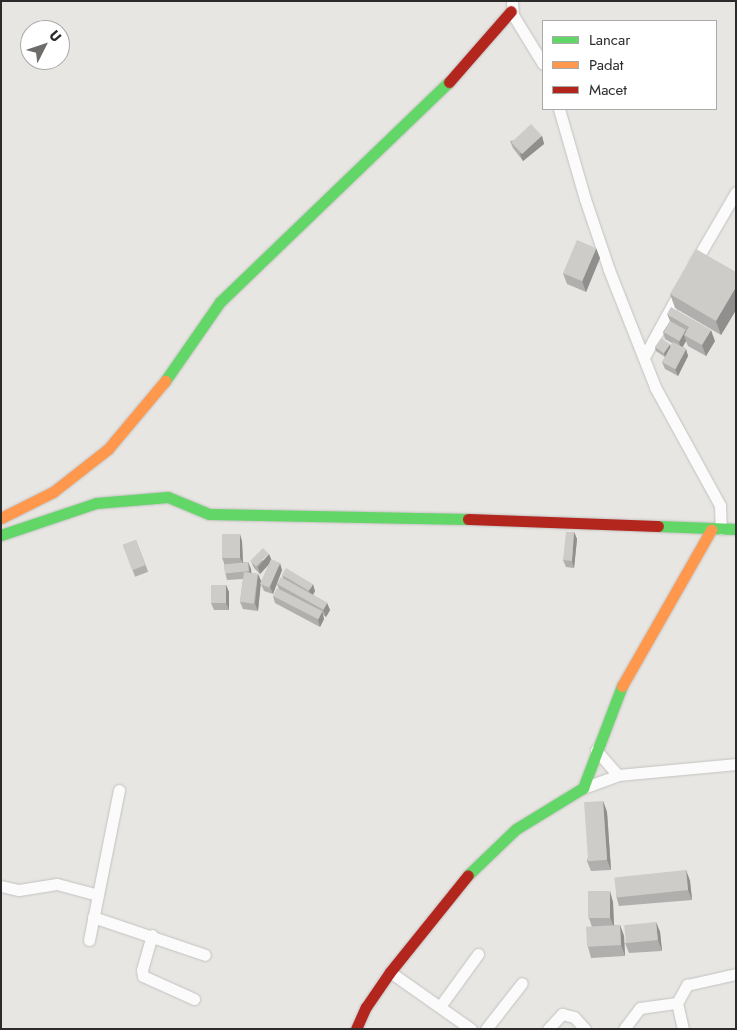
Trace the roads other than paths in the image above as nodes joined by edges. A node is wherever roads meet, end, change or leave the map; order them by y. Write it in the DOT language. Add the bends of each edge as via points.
graph roads {
  1 [pos="512,6"];
  2 [pos="542,62"];
  3 [pos="559,110"];
  4 [pos="736,192"];
  5 [pos="644,357"];
  6 [pos="1,518"];
  7 [pos="736,529"];
  8 [pos="716,530"];
  9 [pos="1,536"];
  10 [pos="596,750"];
  11 [pos="736,764"];
  12 [pos="618,775"];
  13 [pos="583,788"];
  14 [pos="119,790"];
  15 [pos="1,886"];
  16 [pos="98,895"];
  17 [pos="93,917"];
  18 [pos="152,935"];
  19 [pos="88,940"];
  20 [pos="478,954"];
  21 [pos="205,955"];
  22 [pos="390,972"];
  23 [pos="736,974"];
  24 [pos="522,983"];
  25 [pos="194,999"];
  26 [pos="677,1003"];
  27 [pos="441,1005"];
  28 [pos="356,1029"];
  29 [pos="471,1029"];
  30 [pos="486,1029"];
  31 [pos="548,1029"];
  32 [pos="585,1029"];
  33 [pos="624,1029"];
  34 [pos="683,1029"];
  1 -- 2 [label="street"];
  1 -- 6 [label="street" via="448,83 220,302 154,396 108,449 59,488"];
  3 -- 5 [label="street" via="585,199"];
  4 -- 5 [label="street"];
  5 -- 8 [label="street" via="662,400 720,505"];
  7 -- 8 [label="street"];
  8 -- 9 [label="street" via="336,514 209,514 168,497 96,503"];
  8 -- 10 [label="street" via="619,692"];
  10 -- 12 [label="street"];
  10 -- 13 [label="street"];
  11 -- 12 [label="street"];
  12 -- 13 [label="street"];
  13 -- 22 [label="street" via="499,842 446,900"];
  14 -- 16 [label="street"];
  15 -- 16 [label="street" via="19,890 57,884"];
  16 -- 17 [label="street"];
  17 -- 18 [label="street"];
  17 -- 19 [label="street"];
  18 -- 21 [label="street"];
  18 -- 25 [label="street" via="143,976"];
  20 -- 27 [label="street"];
  22 -- 27 [label="street"];
  22 -- 28 [label="street" via="366,1007"];
  23 -- 26 [label="street" via="692,981"];
  24 -- 30 [label="street"];
  26 -- 33 [label="street" via="640,1008"];
  26 -- 34 [label="street"];
  27 -- 29 [label="street"];
  31 -- 32 [label="street" via="562,1014 574,1017"];
}
